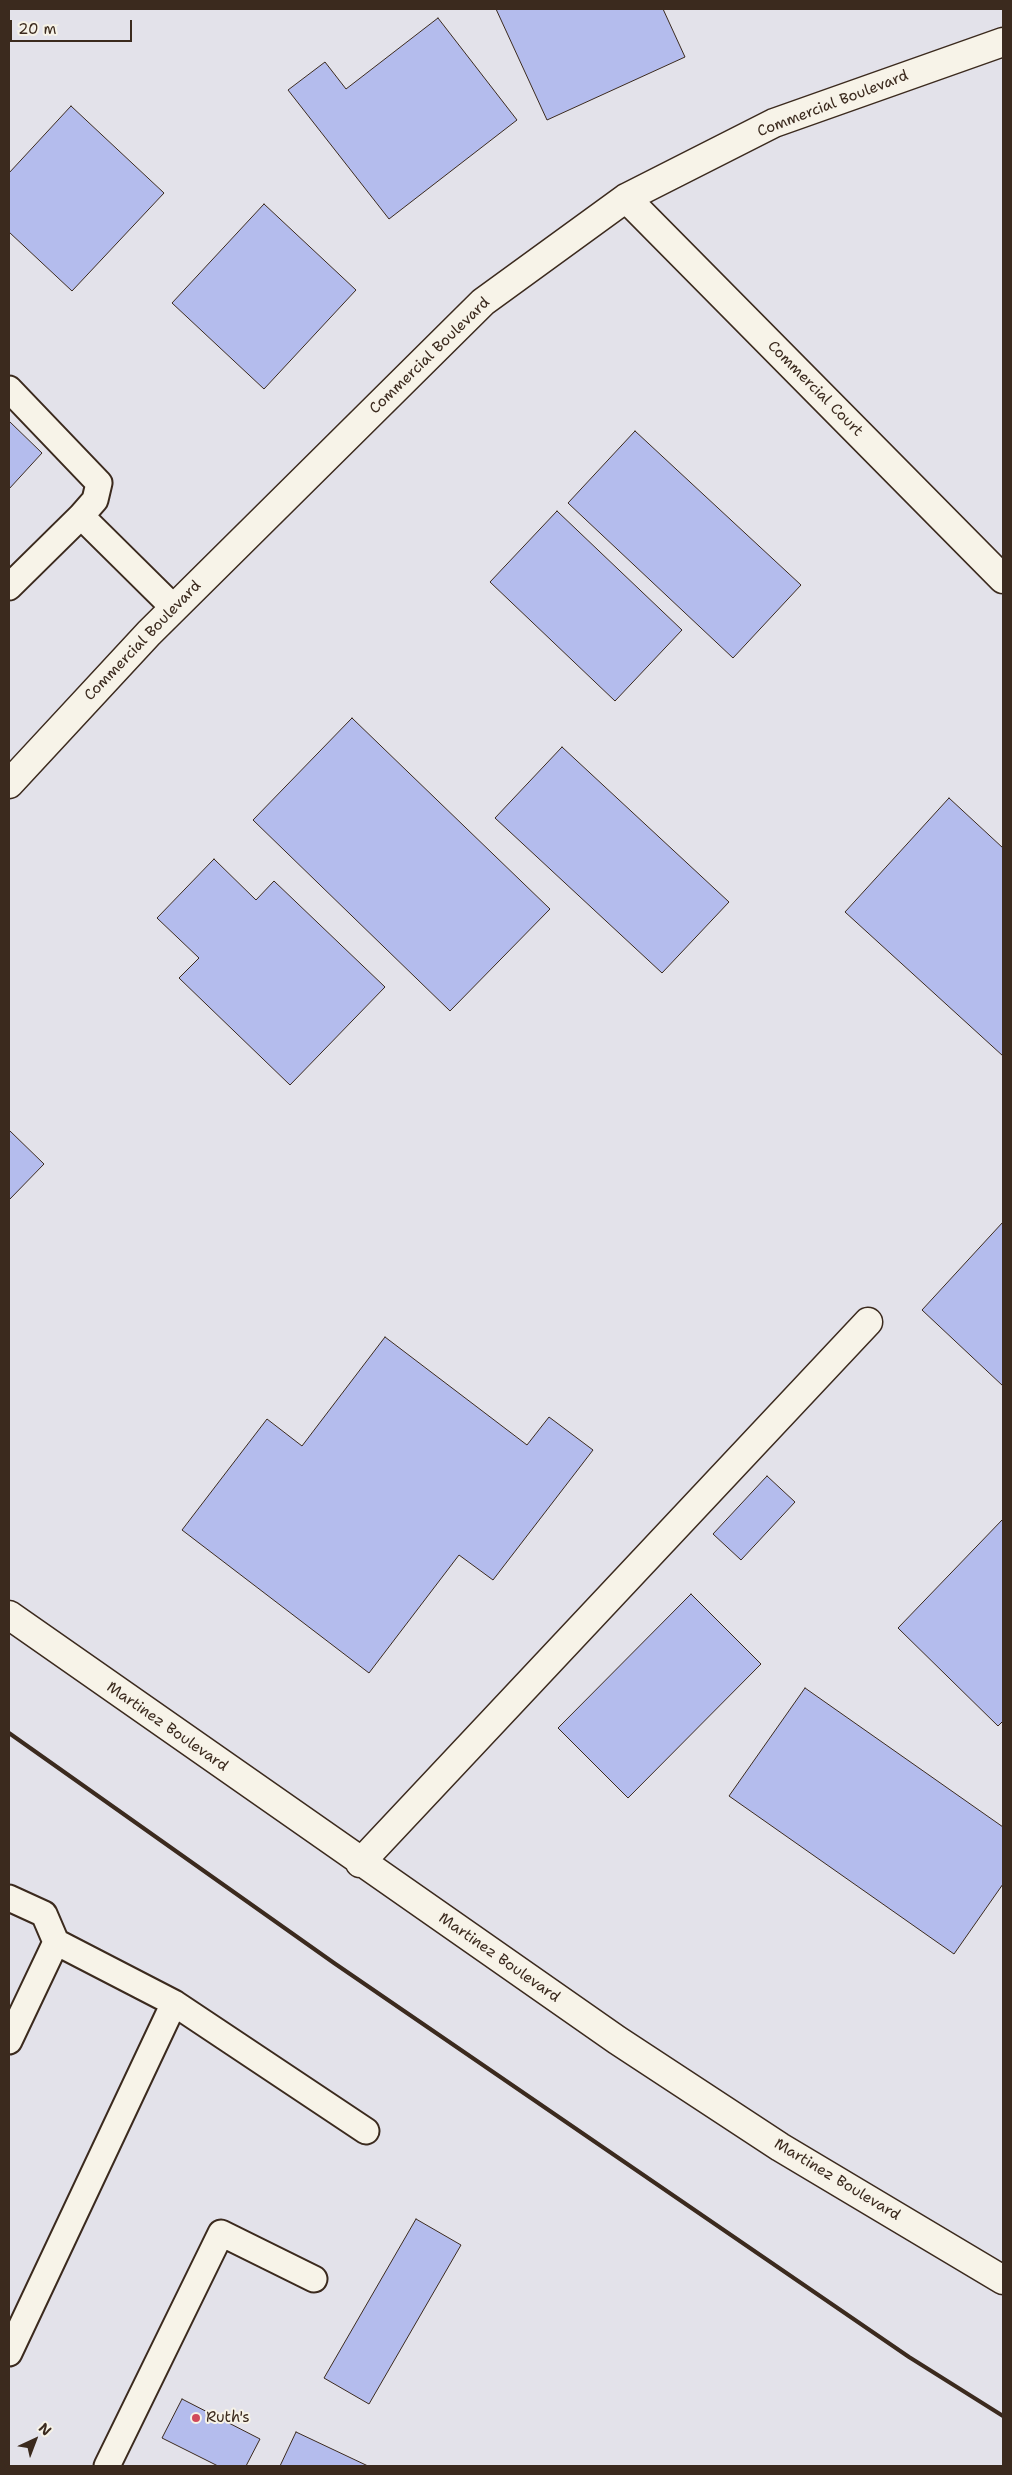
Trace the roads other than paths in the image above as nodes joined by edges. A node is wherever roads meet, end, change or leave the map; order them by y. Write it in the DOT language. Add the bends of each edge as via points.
graph roads {
  1 [pos="1003,42"];
  2 [pos="626,198"];
  3 [pos="9,389"];
  4 [pos="82,516"];
  5 [pos="1003,579"];
  6 [pos="9,587"];
  7 [pos="174,608"];
  8 [pos="9,784"];
  9 [pos="868,1322"];
  10 [pos="9,1616"];
  11 [pos="360,1863"];
  12 [pos="9,1898"];
  13 [pos="56,1942"];
  14 [pos="174,2003"];
  15 [pos="11,2030"];
  16 [pos="366,2131"];
  17 [pos="1000,2271"];
  18 [pos="314,2278"];
  19 [pos="9,2353"];
  20 [pos="107,2466"];
  1 -- 2 [label="street, Commercial Boulevard" via="774,123"];
  2 -- 5 [label="street, Commercial Court"];
  2 -- 7 [label="street, Commercial Boulevard" via="484,302"];
  3 -- 4 [label="lane" via="100,483 96,500"];
  4 -- 6 [label="lane"];
  4 -- 7 [label="lane"];
  7 -- 8 [label="street, Commercial Boulevard"];
  9 -- 11 [label="street"];
  10 -- 11 [label="street, Martinez Boulevard"];
  11 -- 17 [label="street, Martinez Boulevard" via="617,2040 780,2147"];
  12 -- 13 [label="lane" via="44,1914"];
  13 -- 14 [label="lane"];
  13 -- 15 [label="lane"];
  14 -- 16 [label="lane"];
  14 -- 19 [label="lane"];
  18 -- 20 [label="lane" via="221,2232"];
}
